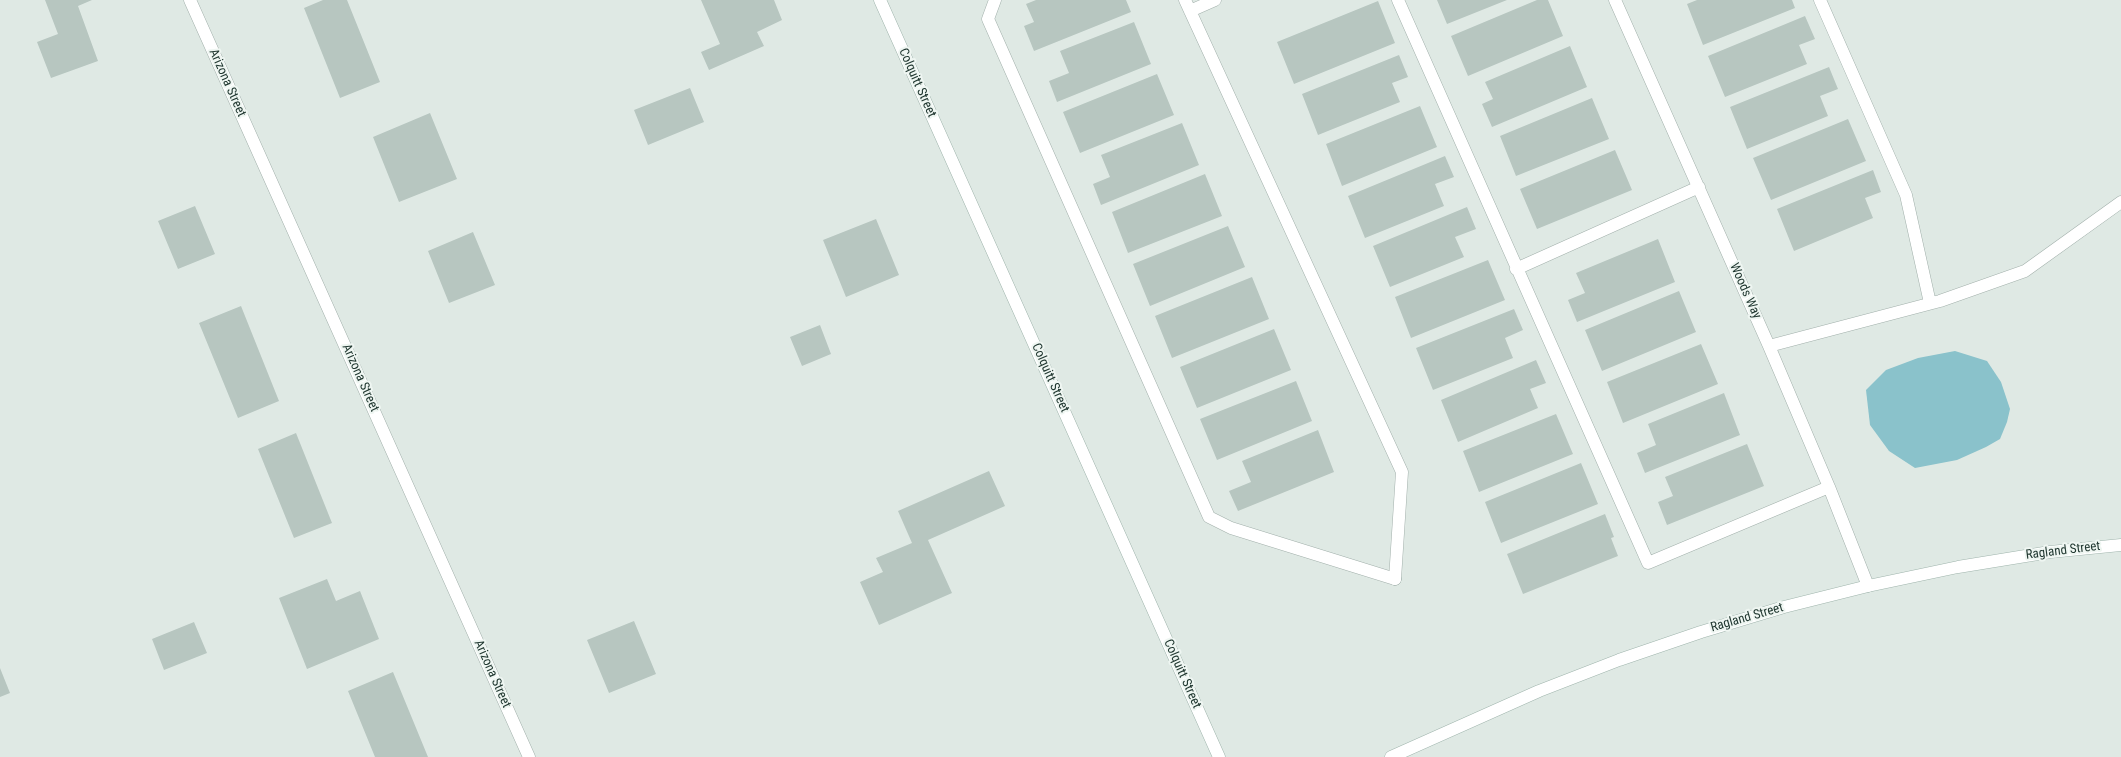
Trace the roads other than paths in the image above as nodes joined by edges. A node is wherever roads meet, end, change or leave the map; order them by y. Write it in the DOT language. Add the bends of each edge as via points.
graph roads {
  1 [pos="190,0"];
  2 [pos="880,0"];
  3 [pos="994,0"];
  4 [pos="1215,0"];
  5 [pos="1398,0"];
  6 [pos="1615,0"];
  7 [pos="1820,0"];
  8 [pos="1187,5"];
  9 [pos="1699,187"];
  10 [pos="2121,202"];
  11 [pos="1516,269"];
  12 [pos="1930,303"];
  13 [pos="1769,346"];
  14 [pos="1829,487"];
  15 [pos="2121,545"];
  16 [pos="1868,586"];
  17 [pos="530,757"];
  18 [pos="1219,757"];
  19 [pos="1392,757"];
  1 -- 17 [label="street, Arizona Street"];
  2 -- 18 [label="street, Colquitt Street"];
  3 -- 8 [label="street" via="988,20 1209,517 1231,528 1395,579 1402,472"];
  4 -- 8 [label="street"];
  5 -- 11 [label="street"];
  6 -- 9 [label="street, Woods Way"];
  7 -- 12 [label="street" via="1906,195"];
  9 -- 11 [label="street"];
  9 -- 13 [label="street, Woods Way"];
  10 -- 12 [label="street" via="2025,271"];
  11 -- 14 [label="street" via="1648,563"];
  12 -- 13 [label="street"];
  13 -- 14 [label="street, Woods Way"];
  14 -- 16 [label="street, Woods Way"];
  15 -- 16 [label="street, Ragland Street" via="2050,552 1958,567"];
  16 -- 19 [label="street, Ragland Street" via="1746,618 1619,660 1539,692"];
}
